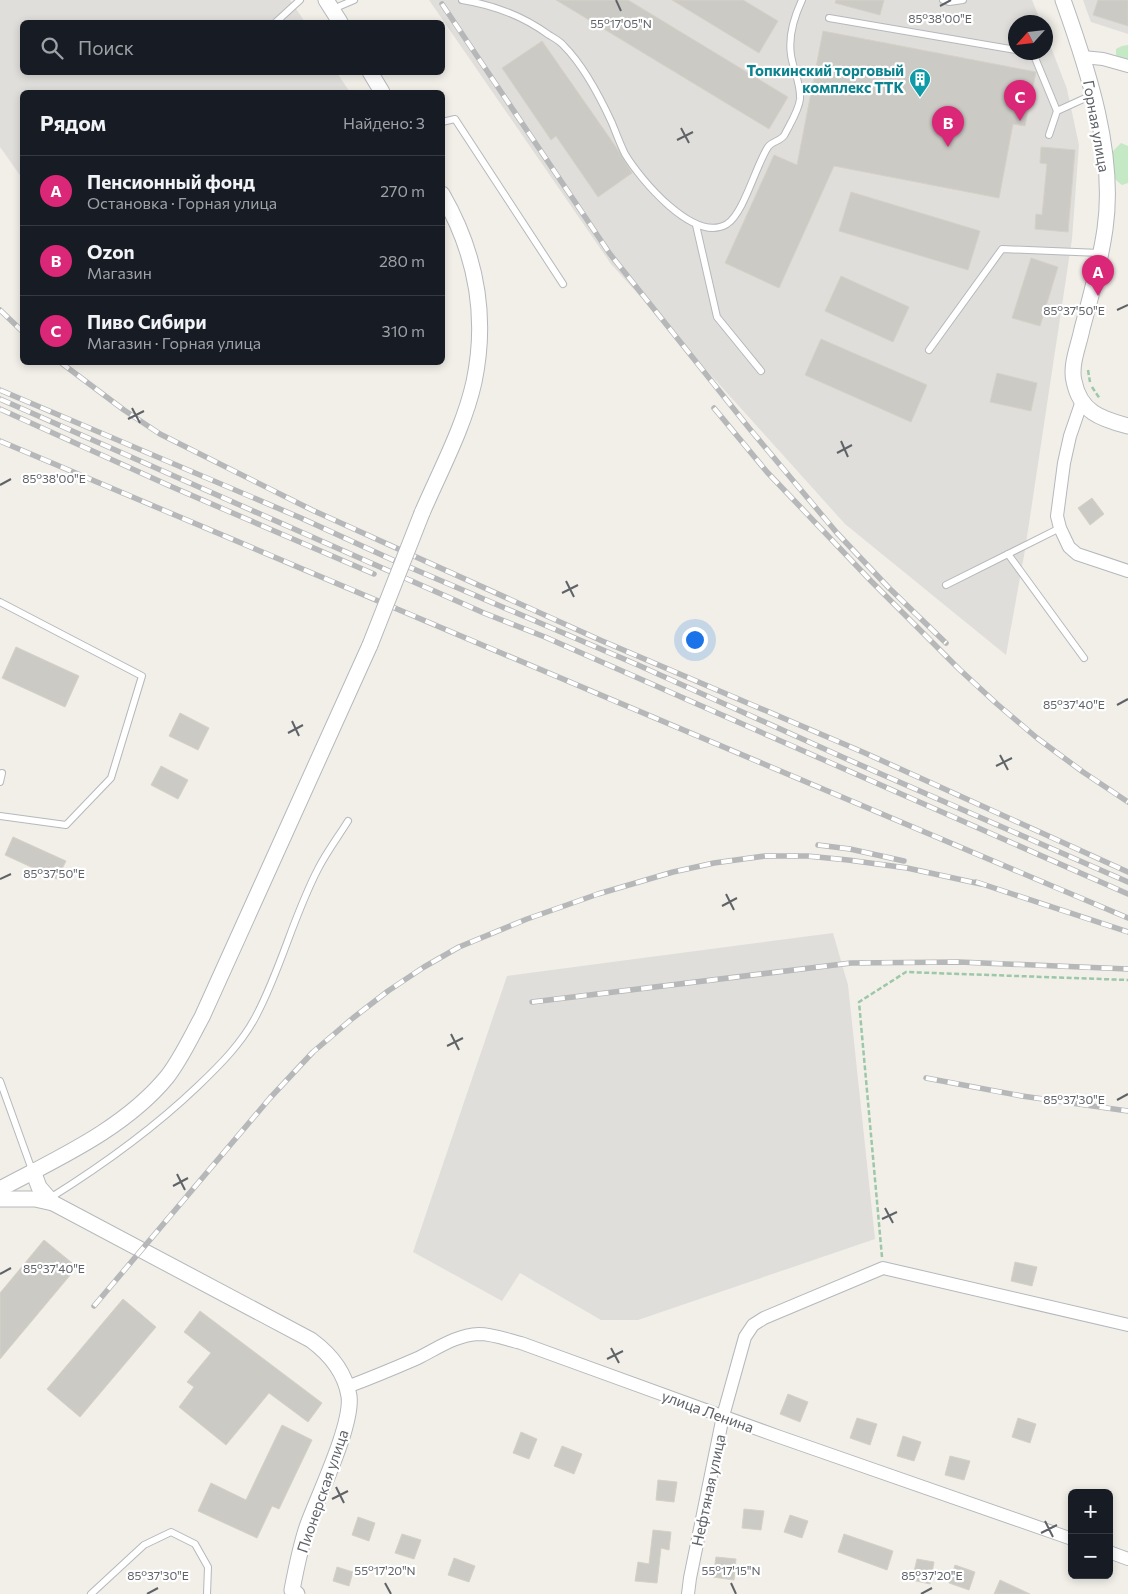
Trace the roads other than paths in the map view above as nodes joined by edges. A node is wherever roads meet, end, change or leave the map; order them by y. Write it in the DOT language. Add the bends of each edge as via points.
graph roads {
  1 [pos="300,0"];
  2 [pos="354,0"];
  3 [pos="462,0"];
  4 [pos="802,0"];
  5 [pos="943,0"];
  6 [pos="964,0"];
  7 [pos="1063,0"];
  8 [pos="333,11"];
  9 [pos="829,18"];
  10 [pos="278,20"];
  11 [pos="1008,49"];
  12 [pos="1083,57"];
  13 [pos="1036,60"];
  14 [pos="1128,66"];
  15 [pos="372,75"];
  16 [pos="381,90"];
  17 [pos="1092,95"];
  18 [pos="1057,111"];
  19 [pos="445,121"];
  20 [pos="1049,135"];
  21 [pos="445,199"];
  22 [pos="696,225"];
  23 [pos="1101,254"];
  24 [pos="563,284"];
  25 [pos="929,350"];
  26 [pos="761,371"];
  27 [pos="1082,401"];
  28 [pos="1128,426"];
  29 [pos="1060,528"];
  30 [pos="1008,554"];
  31 [pos="1128,571"];
  32 [pos="946,585"];
  33 [pos="0,602"];
  34 [pos="1084,658"];
  35 [pos="2,773"];
  36 [pos="0,782"];
  37 [pos="0,816"];
  38 [pos="348,821"];
  39 [pos="0,1081"];
  40 [pos="33,1171"];
  41 [pos="0,1189"];
  42 [pos="0,1199"];
  43 [pos="51,1201"];
  44 [pos="1128,1325"];
  45 [pos="347,1387"];
  46 [pos="723,1416"];
  47 [pos="1068,1538"];
  48 [pos="1113,1553"];
  49 [pos="1128,1559"];
  50 [pos="293,1593"];
  51 [pos="91,1594"];
  52 [pos="207,1594"];
  53 [pos="688,1594"];
  1 -- 10 [label="lane"];
  2 -- 8 [label="lane"];
  3 -- 22 [label="lane" via="486,4 531,22 564,45 591,81 625,154 670,207"];
  4 -- 22 [label="lane" via="793,18 791,38 800,101 784,137 769,146 740,208 727,224 714,227"];
  5 -- 6 [label="lane"];
  7 -- 12 [label="street, Горная улица"];
  9 -- 11 [label="lane"];
  12 -- 14 [label="street"];
  12 -- 17 [label="street, Горная улица"];
  13 -- 18 [label="lane"];
  15 -- 16 [label="street"];
  17 -- 18 [label="lane"];
  17 -- 23 [label="street, Горная улица" via="1107,180 1108,205"];
  18 -- 20 [label="lane"];
  19 -- 24 [label="lane" via="455,119"];
  21 -- 40 [label="street, bridge" via="465,241 475,275 481,316 474,383 370,645 202,1017 168,1075 127,1116"];
  22 -- 26 [label="lane" via="717,318"];
  23 -- 25 [label="lane" via="1002,248"];
  23 -- 27 [label="street, Горная улица" via="1073,368 1073,379"];
  27 -- 28 [label="street" via="1096,415"];
  27 -- 29 [label="street" via="1064,463 1057,516"];
  29 -- 30 [label="lane"];
  29 -- 31 [label="street" via="1069,547 1077,554"];
  30 -- 32 [label="lane"];
  30 -- 34 [label="lane"];
  33 -- 37 [label="lane" via="142,676 111,778 66,825"];
  35 -- 36 [label="lane"];
  38 -- 43 [label="lane" via="318,869 259,1009 244,1036 213,1072 162,1119"];
  39 -- 40 [label="lane"];
  40 -- 41 [label="street"];
  40 -- 43 [label="street" via="39,1187"];
  42 -- 43 [label="street"];
  43 -- 45 [label="street" via="311,1340 333,1360"];
  44 -- 46 [label="street, Нефтяная улица" via="883,1268 753,1325 745,1337"];
  45 -- 46 [label="street, улица Ленина" via="450,1341 481,1334 521,1343"];
  45 -- 50 [label="street, Пионерская улица" via="349,1398 345,1427 299,1551"];
  46 -- 47 [label="street, улица Ленина"];
  46 -- 53 [label="street, Нефтяная улица"];
  48 -- 49 [label="street"];
  51 -- 52 [label="lane" via="144,1544 171,1532 195,1544 208,1568"];
}
